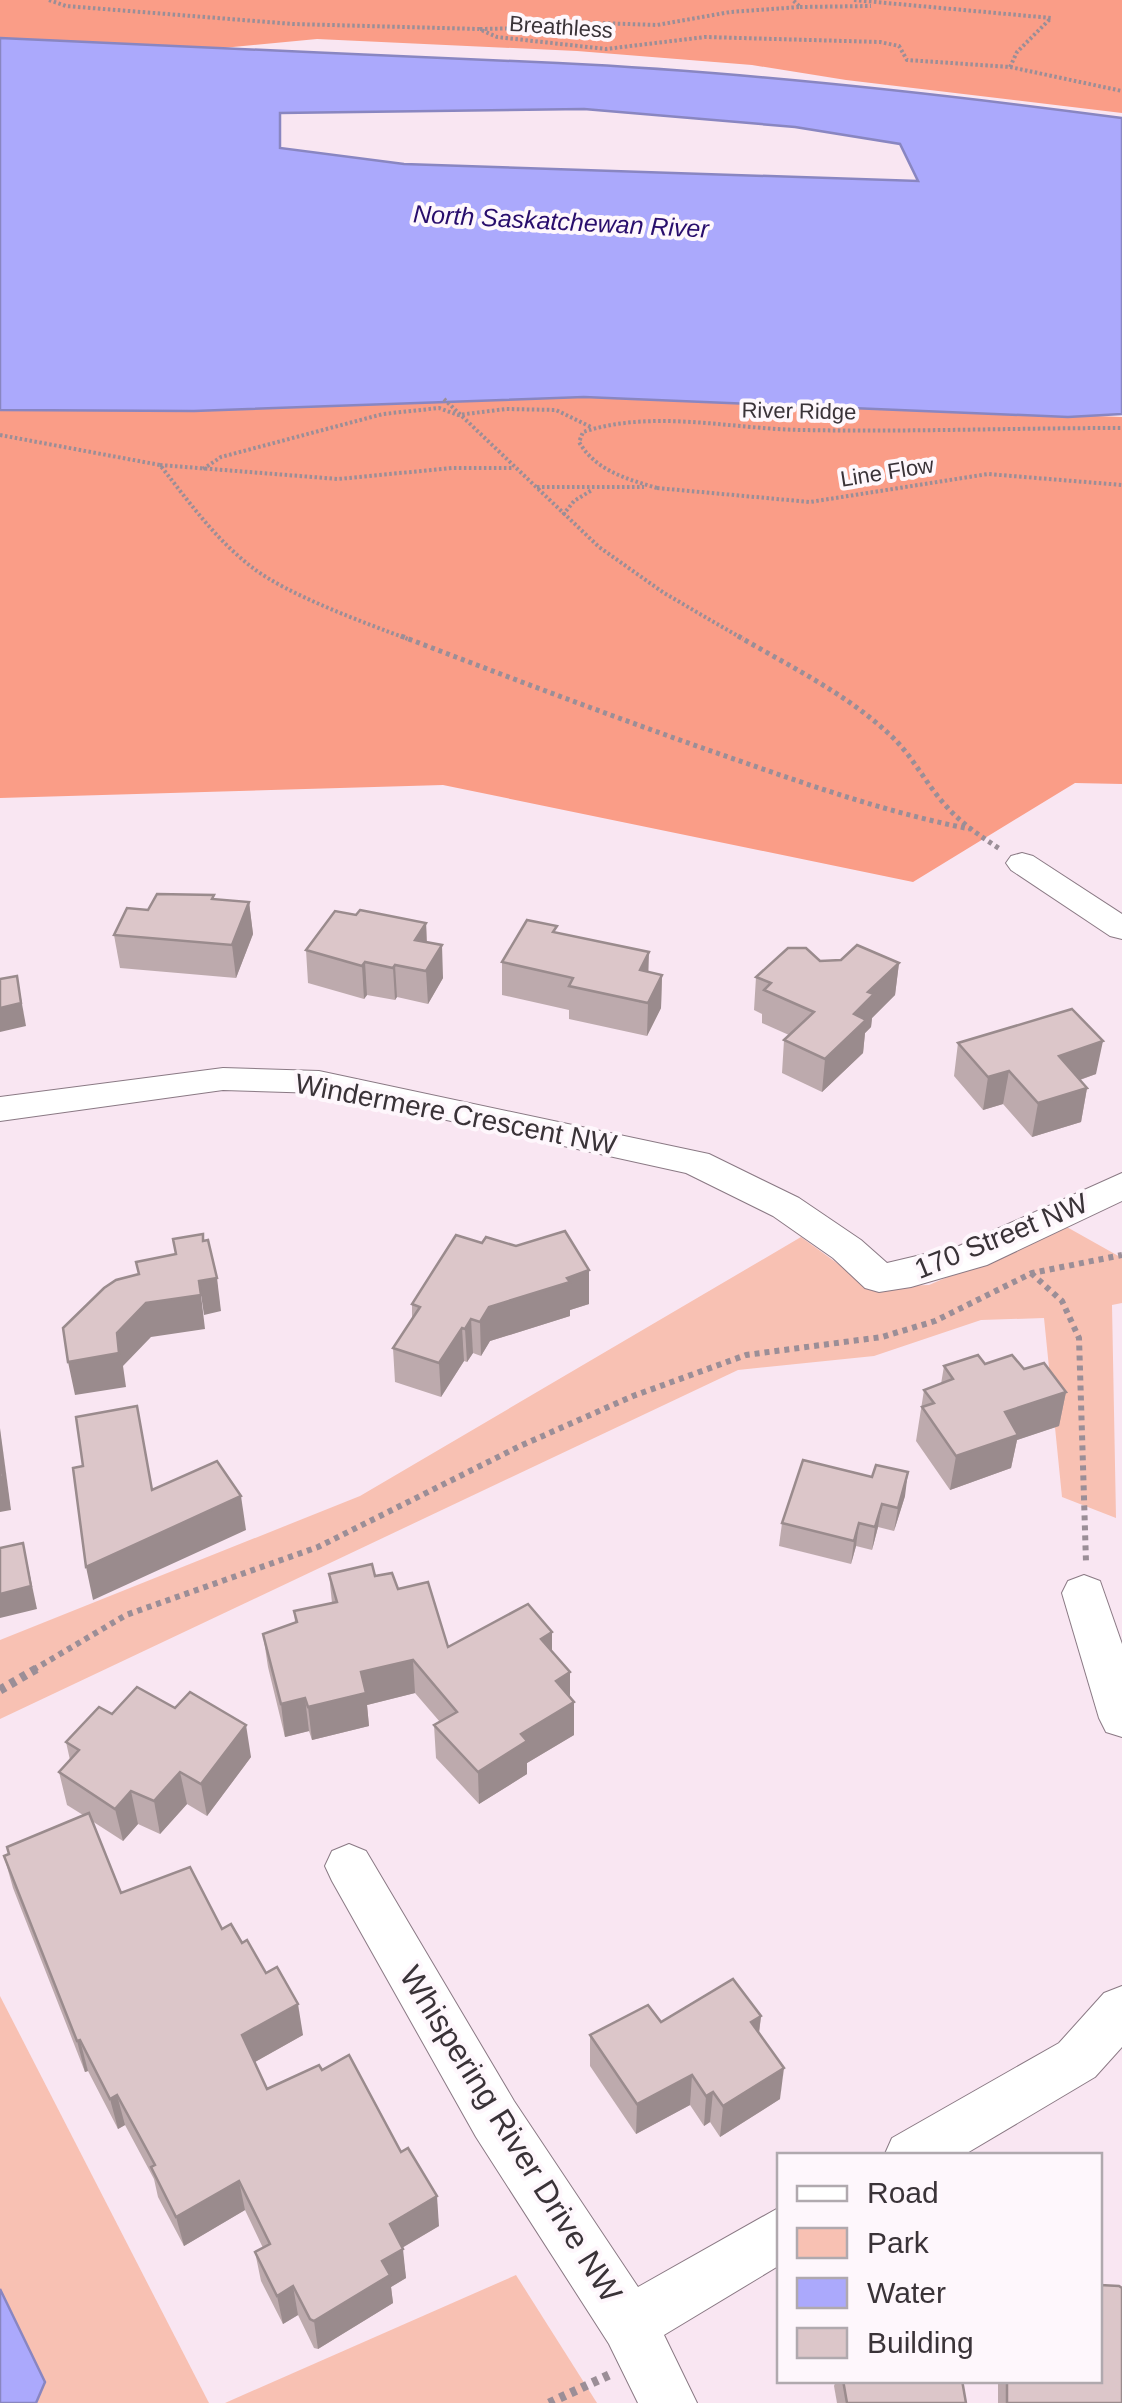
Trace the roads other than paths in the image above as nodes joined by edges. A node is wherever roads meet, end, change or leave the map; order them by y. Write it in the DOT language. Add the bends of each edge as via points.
graph roads {
  1 [pos="1022,864"];
  2 [pos="1122,929"];
  3 [pos="0,1109"];
  4 [pos="1122,1186"];
  5 [pos="878,1278"];
  6 [pos="1084,1594"];
  7 [pos="1122,1718"];
  8 [pos="350,1866"];
  9 [pos="1122,2010"];
  10 [pos="916,2153"];
  11 [pos="777,2237"];
  12 [pos="648,2361"];
  1 -- 2 [label="street"];
  3 -- 5 [label="street, Windermere Crescent NW" via="223,1079 319,1082 371,1092 696,1163 786,1206"];
  4 -- 5 [label="street, 170 Street NW" via="915,1275"];
  6 -- 7 [label="street"];
  8 -- 12 [label="street, Whispering River Drive NW" via="494,2119"];
  9 -- 10 [label="street" via="1077,2060"];
  11 -- 12 [label="street"];
}
